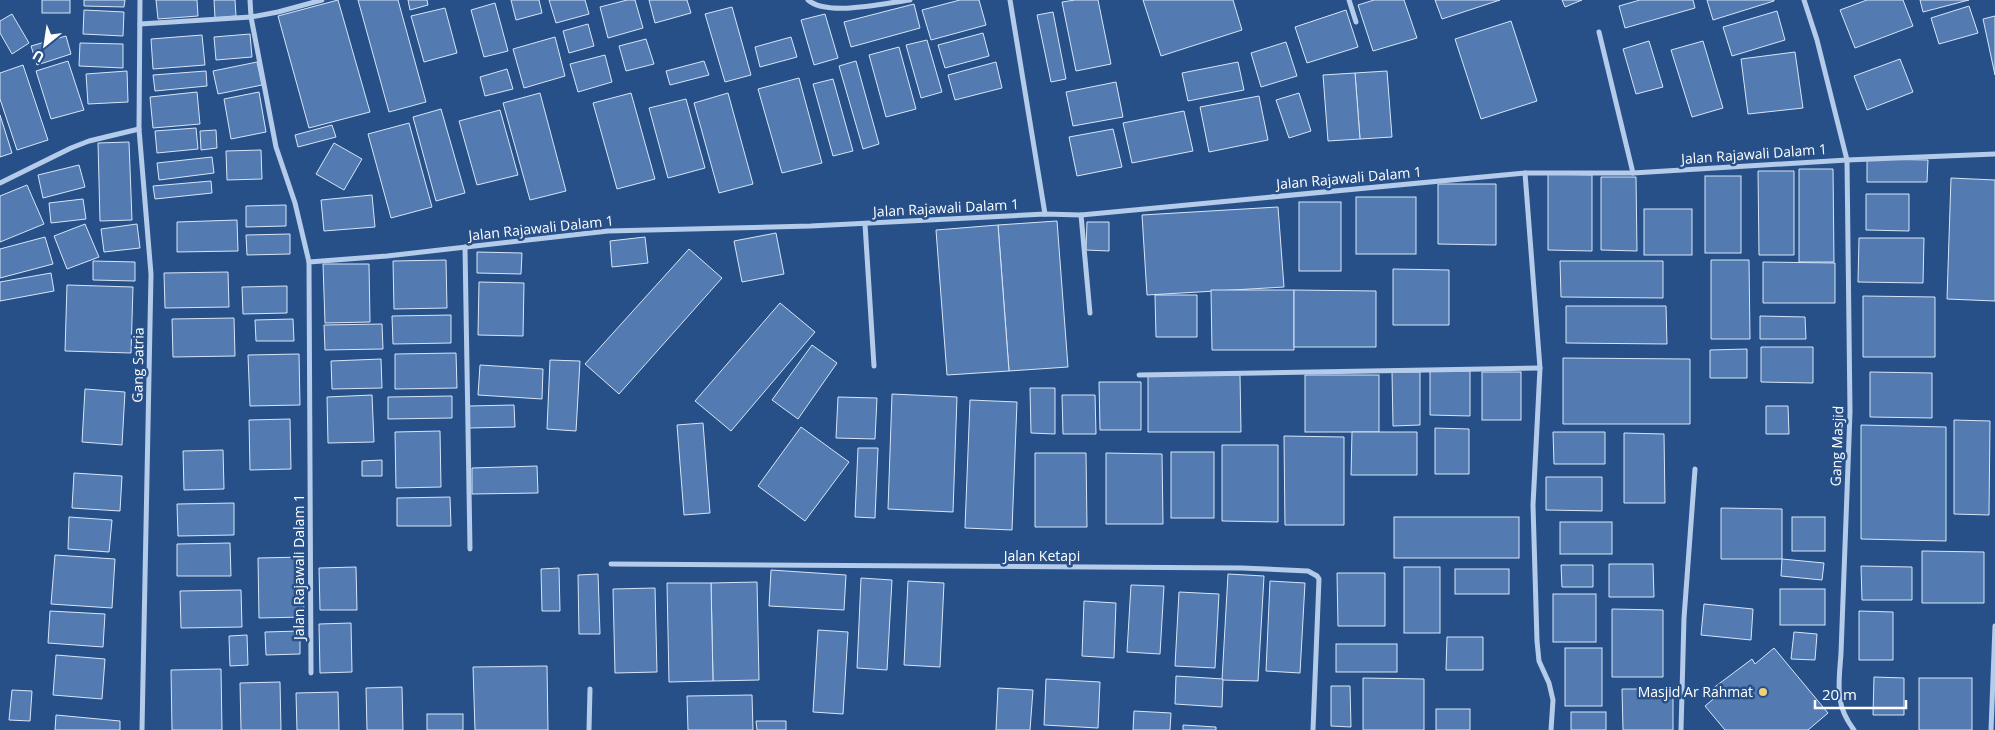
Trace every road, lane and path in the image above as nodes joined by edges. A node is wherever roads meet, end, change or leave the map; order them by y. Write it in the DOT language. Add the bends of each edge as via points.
graph roads {
  1 [pos="140,0"];
  2 [pos="250,0"];
  3 [pos="322,0"];
  4 [pos="808,0"];
  5 [pos="910,0"];
  6 [pos="1010,0"];
  7 [pos="1349,0"];
  8 [pos="1804,0"];
  9 [pos="251,17"];
  10 [pos="1356,22"];
  11 [pos="140,24"];
  12 [pos="1598,32"];
  13 [pos="139,129"];
  14 [pos="1995,154"];
  15 [pos="1847,160"];
  16 [pos="1525,173"];
  17 [pos="1633,173"];
  18 [pos="0,183"];
  19 [pos="1045,214"];
  20 [pos="1081,215"];
  21 [pos="865,224"];
  22 [pos="465,247"];
  23 [pos="309,262"];
  24 [pos="1090,313"];
  25 [pos="874,366"];
  26 [pos="1540,368"];
  27 [pos="1139,375"];
  28 [pos="1695,469"];
  29 [pos="470,549"];
  30 [pos="611,564"];
  31 [pos="1995,626"];
  32 [pos="312,673"];
  33 [pos="590,689"];
  34 [pos="142,730"];
  35 [pos="589,730"];
  36 [pos="1313,730"];
  37 [pos="1551,730"];
  38 [pos="1681,730"];
  39 [pos="1854,730"];
  40 [pos="1991,730"];
  1 -- 11 [label="street, Gang Satria"];
  2 -- 9 [label="street"];
  3 -- 9 [label="street"];
  4 -- 5 [label="street" via="835,9"];
  6 -- 19 [label="street"];
  7 -- 10 [label="street"];
  8 -- 15 [label="street, Gang Masjid"];
  9 -- 11 [label="street"];
  9 -- 23 [label="street" via="276,147 295,204"];
  11 -- 13 [label="street, Gang Satria"];
  12 -- 17 [label="street"];
  13 -- 18 [label="street" via="89,141"];
  13 -- 34 [label="street, Gang Satria" via="151,274"];
  14 -- 15 [label="street, Jalan Rajawali Dalam 1"];
  15 -- 17 [label="street, Jalan Rajawali Dalam 1"];
  15 -- 39 [label="street, Gang Masjid" via="1850,412 1838,687 1843,714"];
  16 -- 17 [label="street, Jalan Rajawali Dalam 1"];
  16 -- 20 [label="street, Jalan Rajawali Dalam 1"];
  16 -- 26 [label="street"];
  19 -- 20 [label="street, Jalan Rajawali Dalam 1"];
  19 -- 21 [label="street, Jalan Rajawali Dalam 1"];
  20 -- 24 [label="street"];
  21 -- 22 [label="street, Jalan Rajawali Dalam 1" via="608,231"];
  21 -- 25 [label="street"];
  22 -- 23 [label="street, Jalan Rajawali Dalam 1"];
  22 -- 29 [label="street"];
  23 -- 32 [label="street, Jalan Rajawali Dalam 1"];
  26 -- 27 [label="street"];
  26 -- 37 [label="street" via="1533,515 1537,641 1552,700"];
  28 -- 38 [label="street" via="1684,618"];
  30 -- 36 [label="street, Jalan Ketapi" via="1308,571 1319,580"];
  31 -- 40 [label="street"];
  33 -- 35 [label="street"];
}
